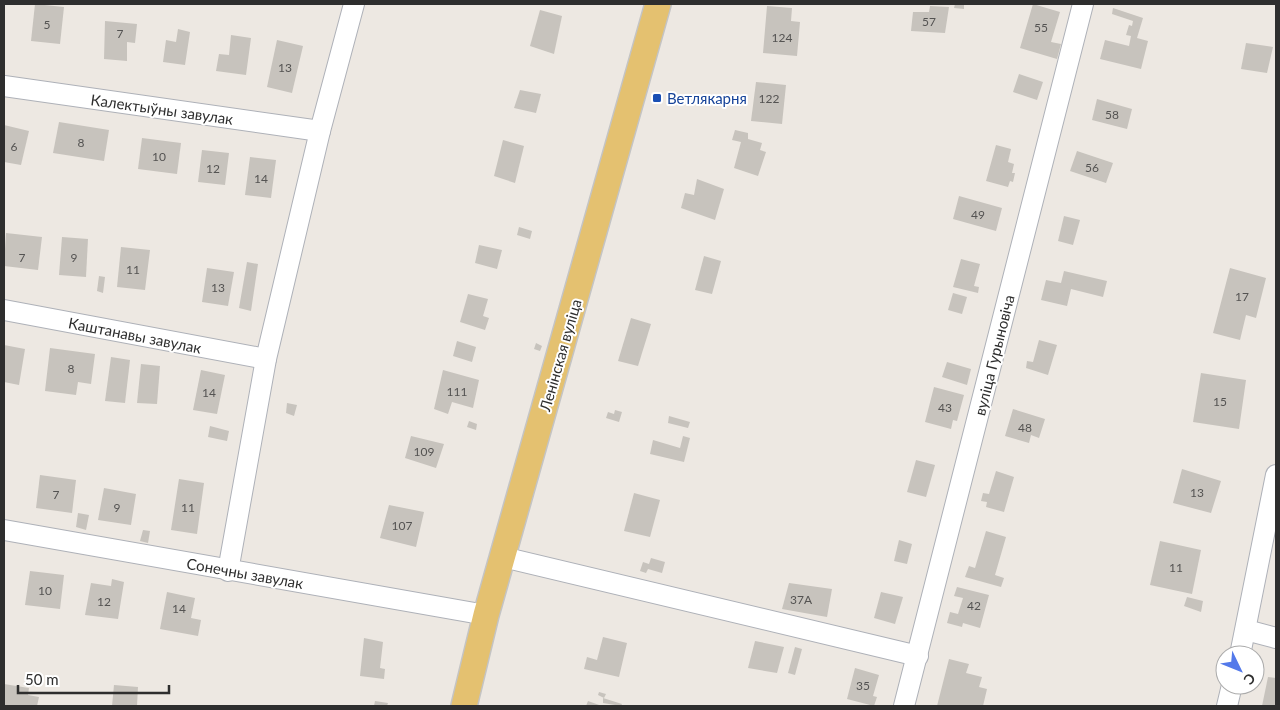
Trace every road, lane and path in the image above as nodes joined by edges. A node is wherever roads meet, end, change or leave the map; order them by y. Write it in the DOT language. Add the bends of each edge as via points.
graph roads {
  1 [pos="354,4"];
  2 [pos="658,4"];
  3 [pos="1083,4"];
  4 [pos="4,86"];
  5 [pos="320,132"];
  6 [pos="4,310"];
  7 [pos="266,359"];
  8 [pos="1276,475"];
  9 [pos="4,530"];
  10 [pos="503,557"];
  11 [pos="228,571"];
  12 [pos="486,615"];
  13 [pos="1246,630"];
  14 [pos="1276,638"];
  15 [pos="1242,645"];
  16 [pos="918,656"];
  17 [pos="464,706"];
  18 [pos="904,706"];
  1 -- 5 [label="street"];
  2 -- 10 [label="main road, Ленінская вуліца"];
  3 -- 16 [label="street, вуліца Гурыновіча"];
  4 -- 5 [label="street, Калектыўны завулак"];
  5 -- 7 [label="street"];
  6 -- 7 [label="street, Каштанавы завулак"];
  7 -- 11 [label="street"];
  8 -- 13 [label="street"];
  9 -- 11 [label="street, Сонечны завулак"];
  10 -- 12 [label="main road, Ленінская вуліца"];
  10 -- 16 [label="street"];
  11 -- 12 [label="street, Сонечны завулак"];
  12 -- 17 [label="main road, Ленінская вуліца"];
  13 -- 14 [label="street"];
  13 -- 15 [label="street"];
  16 -- 18 [label="street, вуліца Гурыновіча"];
}
